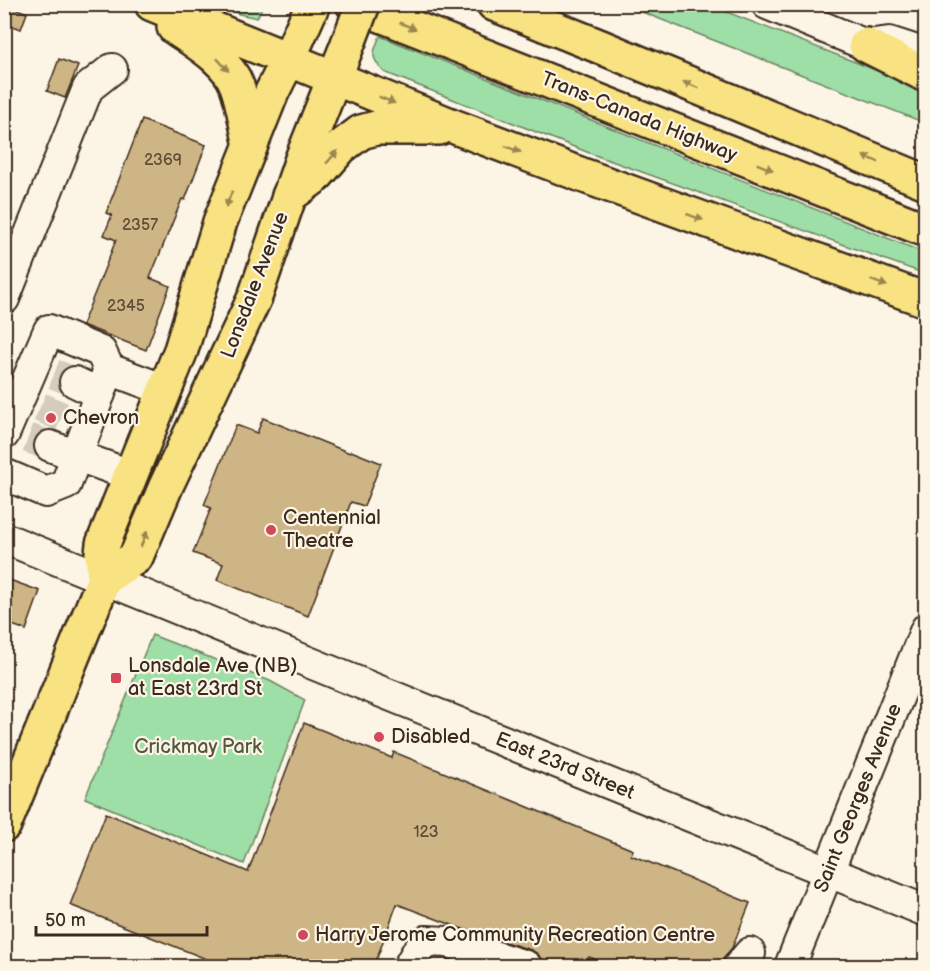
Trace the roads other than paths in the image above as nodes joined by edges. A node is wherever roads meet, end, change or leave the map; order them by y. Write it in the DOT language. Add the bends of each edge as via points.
graph roads {
  1 [pos="143,4"];
  2 [pos="152,4"];
  3 [pos="353,4"];
  4 [pos="363,4"];
  5 [pos="494,4"];
  6 [pos="767,4"];
  7 [pos="309,15"];
  8 [pos="866,45"];
  9 [pos="926,54"];
  10 [pos="288,60"];
  11 [pos="112,69"];
  12 [pos="926,75"];
  13 [pos="333,79"];
  14 [pos="458,128"];
  15 [pos="251,145"];
  16 [pos="926,182"];
  17 [pos="289,196"];
  18 [pos="926,230"];
  19 [pos="4,299"];
  20 [pos="926,300"];
  21 [pos="74,377"];
  22 [pos="165,390"];
  23 [pos="52,412"];
  24 [pos="33,441"];
  25 [pos="4,474"];
  26 [pos="130,475"];
  27 [pos="4,538"];
  28 [pos="104,579"];
  29 [pos="926,629"];
  30 [pos="4,825"];
  31 [pos="828,871"];
  32 [pos="926,911"];
  33 [pos="413,958"];
  34 [pos="526,966"];
  35 [pos="790,966"];
  1 -- 15 [label="main road, one-way" via="227,69 237,85"];
  2 -- 10 [label="main road"];
  3 -- 18 [label="main road, Trans-Canada Highway, one-way"];
  4 -- 13 [label="main road, Lonsdale Avenue, bridge"];
  16 -- 5 [label="main road, one-way"];
  6 -- 8 [label="street"];
  7 -- 10 [label="main road"];
  8 -- 9 [label="street" via="890,42"];
  8 -- 12 [label="main road"];
  10 -- 13 [label="main road"];
  10 -- 15 [label="main road"];
  11 -- 19 [label="street" via="88,88"];
  13 -- 14 [label="main road, one-way"];
  13 -- 17 [label="main road, Lonsdale Avenue"];
  17 -- 14 [label="main road, one-way" via="361,132 376,128"];
  14 -- 20 [label="main road, one-way"];
  15 -- 22 [label="main road, one-way" via="220,222"];
  28 -- 17 [label="main road, Lonsdale Avenue, one-way" via="136,557 255,297"];
  21 -- 22 [label="street"];
  21 -- 23 [label="street"];
  21 -- 23 [label="street"];
  22 -- 26 [label="main road"];
  23 -- 24 [label="street"];
  23 -- 24 [label="street"];
  24 -- 25 [label="street" via="66,484 46,492"];
  24 -- 26 [label="street"];
  26 -- 28 [label="main road" via="104,544"];
  27 -- 28 [label="street, East 23rd Street"];
  28 -- 30 [label="main road"];
  28 -- 31 [label="street, East 23rd Street"];
  29 -- 31 [label="street, Saint Georges Avenue"];
  31 -- 32 [label="street, East 23rd Street"];
  31 -- 35 [label="street, Saint Georges Avenue"];
  33 -- 34 [label="street" via="426,940 447,942"];
}
